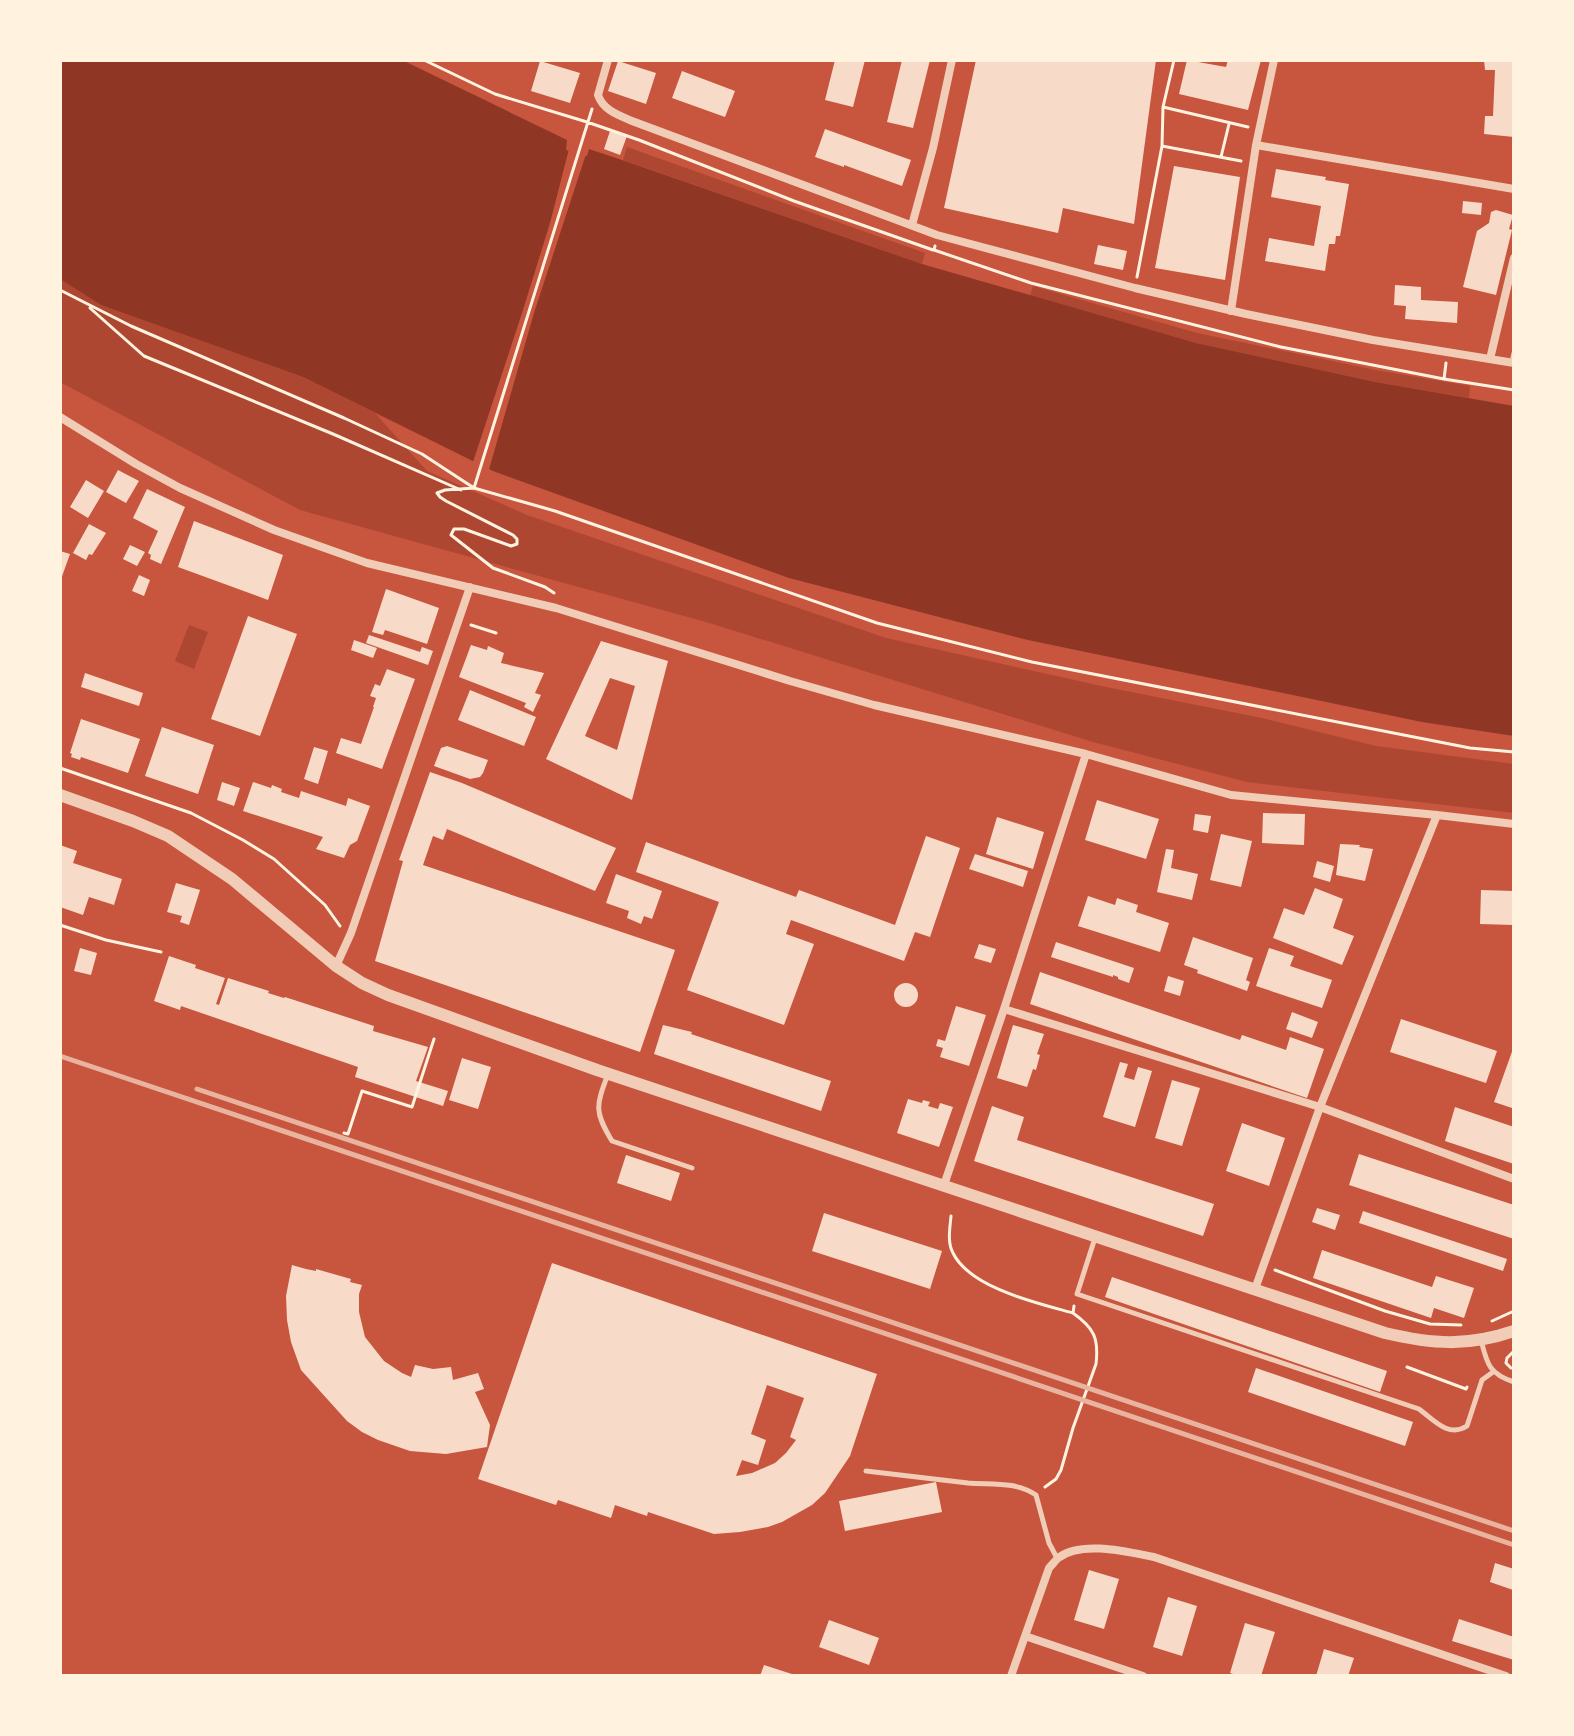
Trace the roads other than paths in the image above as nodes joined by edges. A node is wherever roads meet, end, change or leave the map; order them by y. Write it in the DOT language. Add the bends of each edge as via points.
graph roads {
  1 [pos="608,60"];
  2 [pos="952,60"];
  3 [pos="1274,60"];
  4 [pos="1256,145"];
  5 [pos="1514,189"];
  6 [pos="912,225"];
  7 [pos="1514,258"];
  8 [pos="1231,311"];
  9 [pos="1490,359"];
  10 [pos="1513,360"];
  11 [pos="60,417"];
  12 [pos="470,587"];
  13 [pos="1086,754"];
  14 [pos="60,795"];
  15 [pos="1437,815"];
  16 [pos="1514,824"];
  17 [pos="336,966"];
  18 [pos="1004,1009"];
  19 [pos="608,1073"];
  20 [pos="1320,1107"];
  21 [pos="692,1168"];
  22 [pos="1514,1179"];
  23 [pos="944,1185"];
  24 [pos="1095,1236"];
  25 [pos="1255,1289"];
  26 [pos="1514,1331"];
  27 [pos="1480,1339"];
  28 [pos="1493,1372"];
  29 [pos="1514,1382"];
  30 [pos="866,1471"];
  31 [pos="1057,1558"];
  32 [pos="1025,1636"];
  33 [pos="1011,1676"];
  34 [pos="1143,1676"];
  35 [pos="1506,1676"];
  1 -- 6 [label="street" via="598,95 603,106 621,116"];
  2 -- 6 [label="street"];
  3 -- 4 [label="street"];
  4 -- 5 [label="street"];
  4 -- 8 [label="street"];
  6 -- 8 [label="street"];
  7 -- 9 [label="street"];
  8 -- 9 [label="street"];
  9 -- 10 [label="street"];
  11 -- 12 [label="street" via="180,488 274,530 367,563"];
  12 -- 13 [label="street" via="874,705"];
  12 -- 17 [label="street"];
  13 -- 15 [label="street" via="1231,795"];
  13 -- 18 [label="street"];
  14 -- 17 [label="street" via="168,836 232,879"];
  15 -- 16 [label="street"];
  15 -- 20 [label="street"];
  17 -- 19 [label="street" via="388,995"];
  18 -- 20 [label="street"];
  18 -- 23 [label="street"];
  19 -- 21 [label="lane" via="598,1112 612,1141"];
  19 -- 23 [label="street"];
  20 -- 22 [label="street"];
  20 -- 25 [label="street"];
  23 -- 24 [label="street"];
  24 -- 25 [label="street"];
  24 -- 28 [label="lane" via="1077,1294 1419,1409 1448,1430 1467,1426 1482,1380"];
  25 -- 27 [label="street" via="1418,1341 1452,1344"];
  26 -- 27 [label="street"];
  27 -- 28 [label="lane"];
  28 -- 29 [label="lane"];
  30 -- 31 [label="lane" via="1026,1488 1036,1495"];
  31 -- 32 [label="street"];
  31 -- 35 [label="street" via="1081,1549 1154,1557"];
  32 -- 33 [label="street"];
  32 -- 34 [label="street"];
}
